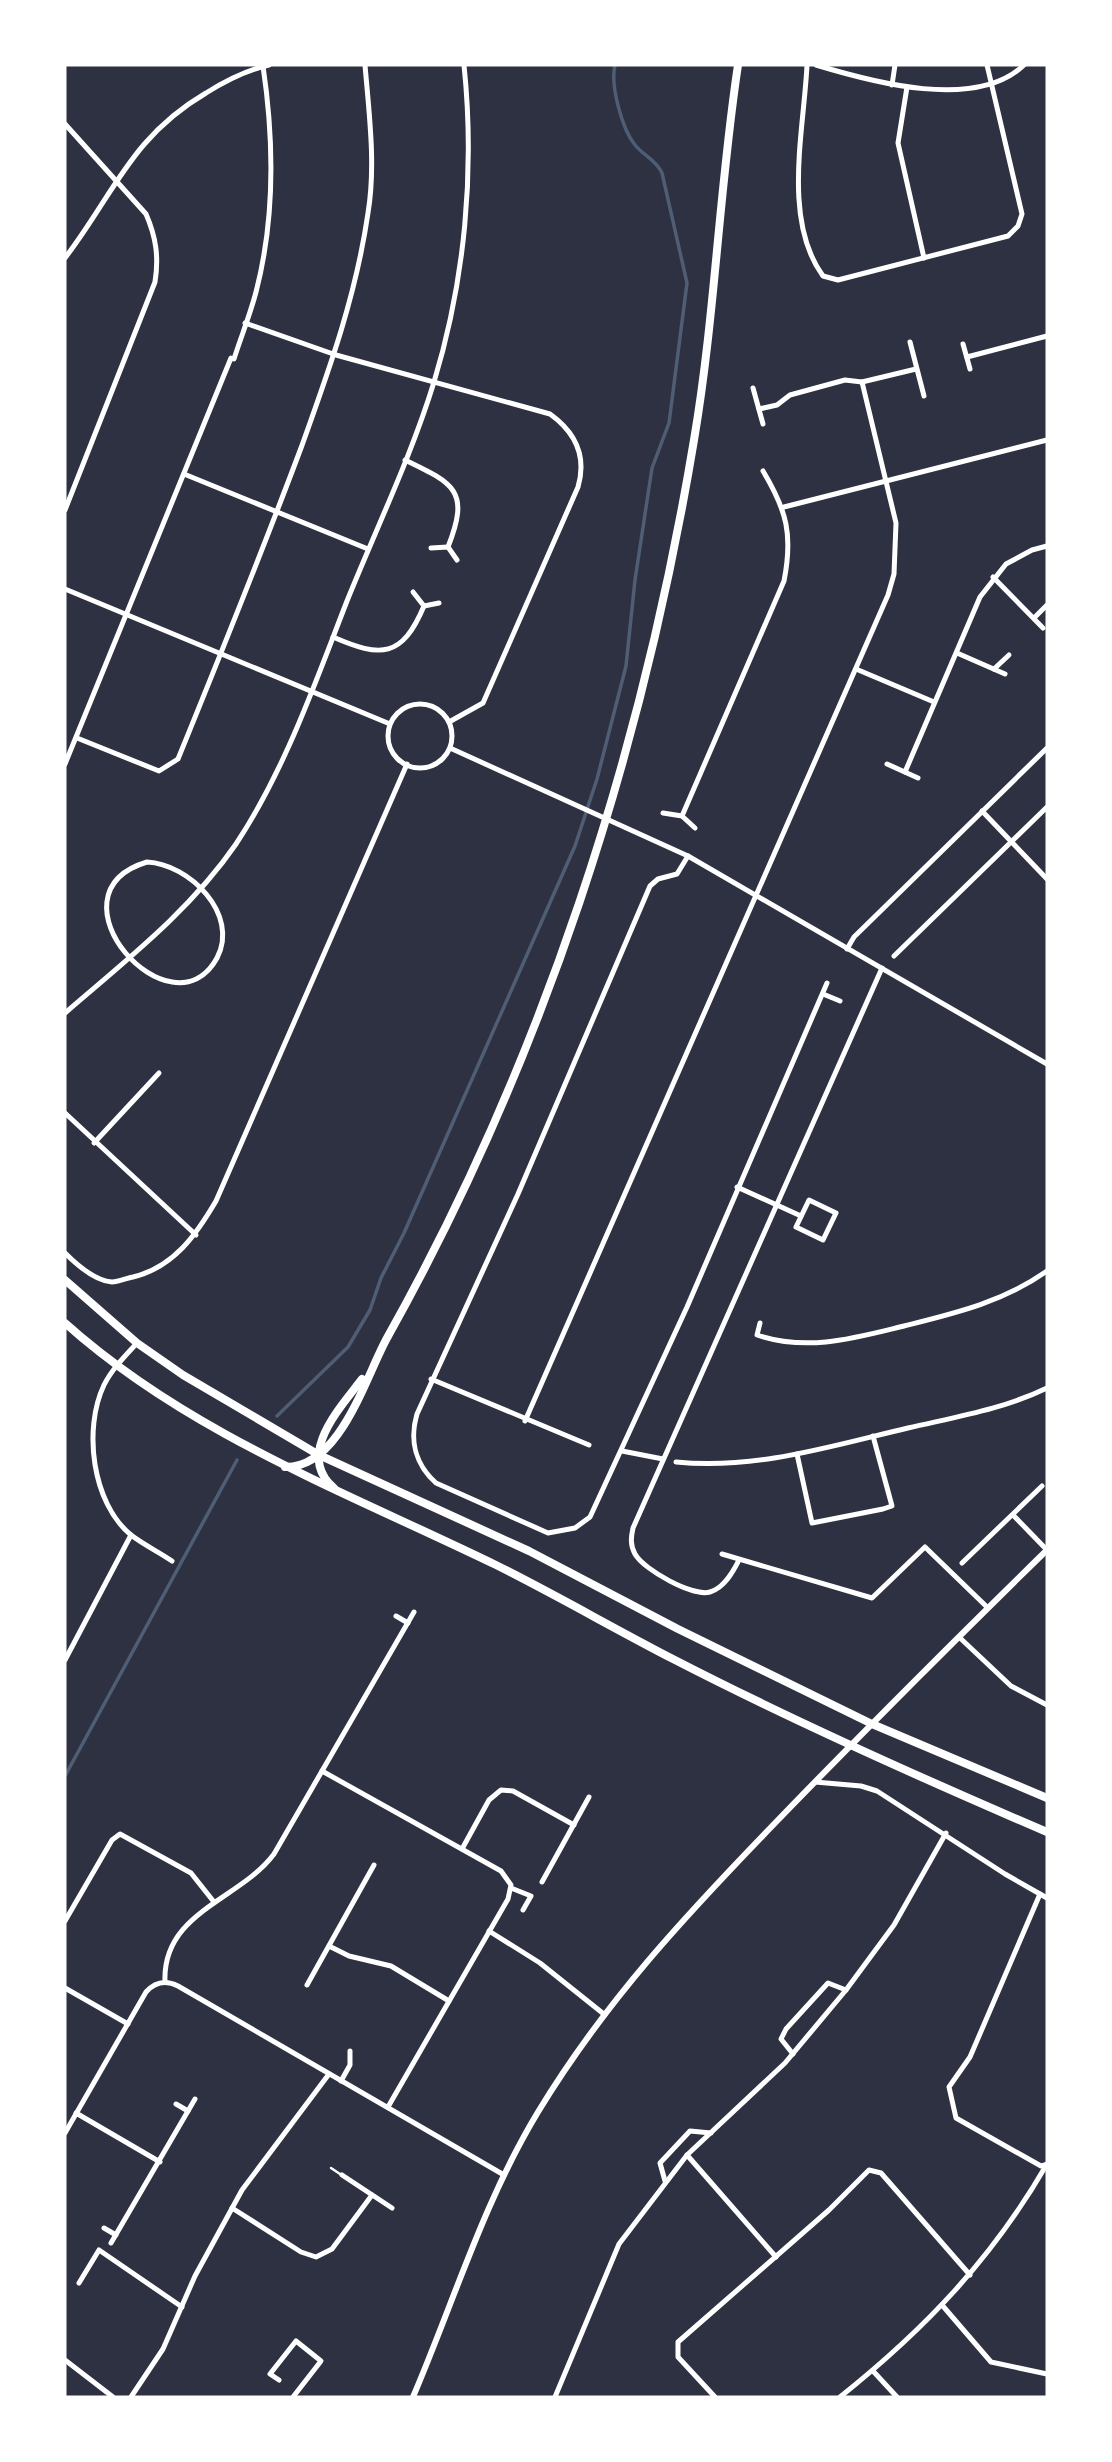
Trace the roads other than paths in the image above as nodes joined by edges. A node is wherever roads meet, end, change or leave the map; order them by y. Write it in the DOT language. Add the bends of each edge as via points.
graph roads {
  1 [pos="266,65"];
  2 [pos="365,65"];
  3 [pos="464,65"];
  4 [pos="738,65"];
  5 [pos="807,65"];
  6 [pos="816,65"];
  7 [pos="895,65"];
  8 [pos="986,65"];
  9 [pos="1024,65"];
  10 [pos="991,83"];
  11 [pos="892,85"];
  12 [pos="907,87"];
  13 [pos="65,124"];
  14 [pos="116,178"];
  15 [pos="65,258"];
  16 [pos="924,258"];
  17 [pos="245,323"];
  18 [pos="1047,336"];
  19 [pos="910,342"];
  20 [pos="963,344"];
  21 [pos="336,355"];
  22 [pos="967,357"];
  23 [pos="916,369"];
  24 [pos="970,369"];
  25 [pos="434,383"];
  26 [pos="862,383"];
  27 [pos="753,388"];
  28 [pos="924,396"];
  29 [pos="759,409"];
  30 [pos="763,424"];
  31 [pos="1047,440"];
  32 [pos="405,460"];
  33 [pos="763,471"];
  34 [pos="184,474"];
  35 [pos="886,482"];
  36 [pos="784,507"];
  37 [pos="65,510"];
  38 [pos="277,511"];
  39 [pos="1047,546"];
  40 [pos="448,547"];
  41 [pos="431,548"];
  42 [pos="368,549"];
  43 [pos="457,560"];
  44 [pos="993,578"];
  45 [pos="65,589"];
  46 [pos="413,592"];
  47 [pos="439,603"];
  48 [pos="1047,605"];
  49 [pos="424,606"];
  50 [pos="127,615"];
  51 [pos="1034,618"];
  52 [pos="1043,628"];
  53 [pos="333,637"];
  54 [pos="957,653"];
  55 [pos="220,654"];
  56 [pos="1009,655"];
  57 [pos="856,669"];
  58 [pos="994,669"];
  59 [pos="1005,674"];
  60 [pos="311,690"];
  61 [pos="934,702"];
  62 [pos="449,722"];
  63 [pos="390,724"];
  64 [pos="77,738"];
  65 [pos="450,748"];
  66 [pos="1047,748"];
  67 [pos="65,764"];
  68 [pos="407,764"];
  69 [pos="887,764"];
  70 [pos="905,772"];
  71 [pos="918,778"];
  72 [pos="1047,807"];
  73 [pos="982,811"];
  74 [pos="663,813"];
  75 [pos="682,816"];
  76 [pos="607,818"];
  77 [pos="695,828"];
  78 [pos="1011,841"];
  79 [pos="688,856"];
  80 [pos="1047,879"];
  81 [pos="201,889"];
  82 [pos="757,896"];
  83 [pos="847,949"];
  84 [pos="894,956"];
  85 [pos="129,957"];
  86 [pos="882,968"];
  87 [pos="827,983"];
  88 [pos="823,994"];
  89 [pos="840,1001"];
  90 [pos="65,1013"];
  91 [pos="1047,1064"];
  92 [pos="159,1073"];
  93 [pos="65,1113"];
  94 [pos="94,1143"];
  95 [pos="737,1187"];
  96 [pos="775,1204"];
  97 [pos="801,1216"];
  98 [pos="196,1235"];
  99 [pos="65,1254"];
  100 [pos="1047,1271"];
  101 [pos="65,1280"];
  102 [pos="65,1323"];
  103 [pos="760,1323"];
  104 [pos="137,1343"];
  105 [pos="117,1365"];
  106 [pos="369,1372"];
  107 [pos="431,1379"];
  108 [pos="1047,1388"];
  109 [pos="525,1421"];
  110 [pos="873,1436"];
  111 [pos="589,1445"];
  112 [pos="622,1451"];
  113 [pos="797,1454"];
  114 [pos="319,1455"];
  115 [pos="663,1459"];
  116 [pos="676,1462"];
  117 [pos="283,1466"];
  118 [pos="1042,1486"];
  119 [pos="342,1496"];
  120 [pos="1013,1515"];
  121 [pos="131,1535"];
  122 [pos="1047,1550"];
  123 [pos="722,1554"];
  124 [pos="739,1560"];
  125 [pos="172,1561"];
  126 [pos="962,1563"];
  127 [pos="988,1608"];
  128 [pos="414,1612"];
  129 [pos="396,1616"];
  130 [pos="408,1623"];
  131 [pos="959,1637"];
  132 [pos="65,1660"];
  133 [pos="1047,1704"];
  134 [pos="872,1724"];
  135 [pos="851,1744"];
  136 [pos="322,1771"];
  137 [pos="815,1782"];
  138 [pos="589,1797"];
  139 [pos="1047,1798"];
  140 [pos="574,1825"];
  141 [pos="1047,1832"];
  142 [pos="946,1833"];
  143 [pos="462,1849"];
  144 [pos="374,1865"];
  145 [pos="542,1882"];
  146 [pos="511,1888"];
  147 [pos="1040,1894"];
  148 [pos="1047,1898"];
  149 [pos="214,1902"];
  150 [pos="523,1910"];
  151 [pos="65,1921"];
  152 [pos="489,1931"];
  153 [pos="329,1946"];
  154 [pos="165,1982"];
  155 [pos="307,1985"];
  156 [pos="65,1988"];
  157 [pos="846,1990"];
  158 [pos="449,2001"];
  159 [pos="605,2015"];
  160 [pos="128,2024"];
  161 [pos="350,2051"];
  162 [pos="793,2054"];
  163 [pos="329,2074"];
  164 [pos="341,2081"];
  165 [pos="195,2099"];
  166 [pos="176,2104"];
  167 [pos="387,2107"];
  168 [pos="188,2111"];
  169 [pos="76,2113"];
  170 [pos="65,2133"];
  171 [pos="711,2133"];
  172 [pos="687,2155"];
  173 [pos="160,2162"];
  174 [pos="1047,2164"];
  175 [pos="331,2168"];
  176 [pos="342,2175"];
  177 [pos="504,2175"];
  178 [pos="665,2180"];
  179 [pos="372,2195"];
  180 [pos="232,2208"];
  181 [pos="393,2208"];
  182 [pos="104,2228"];
  183 [pos="116,2235"];
  184 [pos="111,2244"];
  185 [pos="776,2257"];
  186 [pos="970,2275"];
  187 [pos="79,2283"];
  188 [pos="942,2305"];
  189 [pos="182,2307"];
  190 [pos="65,2360"];
  191 [pos="263,2368"];
  192 [pos="873,2371"];
  193 [pos="270,2374"];
  194 [pos="1047,2374"];
  195 [pos="279,2380"];
  196 [pos="113,2397"];
  197 [pos="131,2397"];
  198 [pos="293,2397"];
  199 [pos="412,2397"];
  200 [pos="555,2397"];
  201 [pos="715,2397"];
  202 [pos="840,2397"];
  203 [pos="897,2397"];
  1 -- 14 [label="street" via="225,81 182,109 147,138"];
  1 -- 17 [label="street" via="271,145 268,226 256,292"];
  2 -- 21 [label="street" via="369,211"];
  3 -- 25 [label="street" via="470,165 466,218 455,300"];
  4 -- 76 [label="main road" via="694,439 659,625"];
  5 -- 16 [label="street" via="797,172 811,260 823,276 838,280"];
  6 -- 11 [label="street"];
  7 -- 11 [label="street"];
  8 -- 10 [label="street"];
  9 -- 10 [label="street" via="1005,80"];
  10 -- 12 [label="street" via="941,90"];
  10 -- 16 [label="street" via="1023,214 1007,236"];
  11 -- 12 [label="street"];
  12 -- 16 [label="street" via="898,143"];
  13 -- 14 [label="street"];
  14 -- 15 [label="street"];
  14 -- 37 [label="street" via="146,214 153,230 158,259 155,282"];
  17 -- 21 [label="street"];
  17 -- 34 [label="street"];
  18 -- 22 [label="street"];
  19 -- 23 [label="street"];
  20 -- 22 [label="street"];
  21 -- 25 [label="street"];
  21 -- 38 [label="street"];
  22 -- 24 [label="street"];
  23 -- 26 [label="street"];
  23 -- 28 [label="street"];
  25 -- 32 [label="street"];
  25 -- 62 [label="street" via="550,414 567,426 580,449 578,487 483,703"];
  26 -- 29 [label="street" via="845,380"];
  26 -- 35 [label="street"];
  27 -- 29 [label="street"];
  29 -- 30 [label="street"];
  31 -- 35 [label="street"];
  32 -- 40 [label="street" via="439,477 458,500 458,519"];
  32 -- 42 [label="street"];
  33 -- 36 [label="street"];
  34 -- 38 [label="street"];
  34 -- 50 [label="street"];
  35 -- 36 [label="street"];
  35 -- 57 [label="street" via="896,523 894,574"];
  36 -- 75 [label="street" via="788,557 784,581"];
  38 -- 42 [label="street"];
  38 -- 55 [label="street"];
  39 -- 44 [label="street" via="1018,556"];
  40 -- 41 [label="street"];
  40 -- 43 [label="street"];
  42 -- 53 [label="street"];
  44 -- 51 [label="street"];
  44 -- 54 [label="street"];
  45 -- 50 [label="street"];
  46 -- 49 [label="street"];
  47 -- 49 [label="street"];
  48 -- 51 [label="street"];
  49 -- 53 [label="street" via="414,629 394,647 366,651"];
  50 -- 55 [label="street"];
  50 -- 64 [label="street"];
  51 -- 52 [label="street"];
  53 -- 60 [label="street"];
  54 -- 58 [label="street"];
  54 -- 61 [label="street"];
  55 -- 60 [label="street"];
  55 -- 64 [label="street" via="178,759 167,767 159,771"];
  56 -- 58 [label="street"];
  57 -- 61 [label="street"];
  57 -- 82 [label="street"];
  58 -- 59 [label="street"];
  60 -- 63 [label="street"];
  60 -- 81 [label="street" via="270,785"];
  61 -- 70 [label="street"];
  62 -- 63 [label="street" via="436,708 415,704"];
  62 -- 65 [label="street"];
  63 -- 68 [label="street" via="393,752"];
  64 -- 67 [label="street"];
  65 -- 68 [label="street" via="427,767"];
  65 -- 76 [label="street"];
  66 -- 73 [label="street"];
  68 -- 98 [label="street" via="216,1201"];
  69 -- 70 [label="street"];
  70 -- 71 [label="street"];
  72 -- 78 [label="street"];
  73 -- 78 [label="street"];
  73 -- 83 [label="street"];
  74 -- 75 [label="street"];
  75 -- 77 [label="street"];
  76 -- 79 [label="street"];
  76 -- 106 [label="main road" via="550,986 515,1072 440,1238"];
  78 -- 80 [label="street"];
  78 -- 84 [label="street"];
  79 -- 82 [label="street"];
  79 -- 107 [label="street" via="680,872 650,886 518,1194"];
  81 -- 85 [label="street"];
  81 -- 85 [label="street" via="222,925 221,948 212,966 196,978 166,982"];
  81 -- 85 [label="street" via="183,871 161,862 147,862 125,872 111,889 107,913 114,937"];
  82 -- 83 [label="street"];
  82 -- 109 [label="street"];
  83 -- 86 [label="street"];
  85 -- 90 [label="street"];
  86 -- 91 [label="street"];
  86 -- 96 [label="street"];
  87 -- 88 [label="street"];
  88 -- 89 [label="street"];
  88 -- 95 [label="street"];
  92 -- 94 [label="street"];
  93 -- 94 [label="street"];
  94 -- 98 [label="street"];
  95 -- 96 [label="street"];
  95 -- 112 [label="street"];
  96 -- 97 [label="street"];
  96 -- 115 [label="street"];
  97 -- 97 [label="street" via="796,1227 823,1240 836,1213 809,1200"];
  98 -- 99 [label="street" via="173,1258 146,1274 111,1282"];
  100 -- 103 [label="street" via="978,1308 839,1342 768,1339 757,1335"];
  101 -- 104 [label="main road"];
  102 -- 105 [label="main road"];
  104 -- 105 [label="street"];
  104 -- 114 [label="main road" via="234,1408"];
  105 -- 117 [label="main road"];
  105 -- 121 [label="street" via="98,1403 93,1444 101,1486"];
  106 -- 114 [label="main road" via="343,1430"];
  106 -- 114 [label="main road" via="328,1425"];
  107 -- 109 [label="street"];
  107 -- 112 [label="street" via="414,1425 415,1452 423,1469 445,1489 537,1531 567,1532 590,1517"];
  108 -- 110 [label="street" via="1009,1403"];
  109 -- 111 [label="street"];
  110 -- 113 [label="street"];
  110 -- 113 [label="street" via="892,1506 813,1523"];
  112 -- 115 [label="street"];
  113 -- 116 [label="street" via="727,1464"];
  114 -- 117 [label="main road" via="299,1466"];
  114 -- 119 [label="main road" via="322,1474"];
  114 -- 134 [label="main road" via="529,1551"];
  115 -- 124 [label="street" via="633,1528 635,1555 651,1571 702,1593 720,1585"];
  117 -- 119 [label="main road"];
  118 -- 120 [label="street"];
  119 -- 135 [label="main road" via="485,1560 681,1663"];
  120 -- 122 [label="street"];
  120 -- 126 [label="street"];
  121 -- 125 [label="street"];
  121 -- 132 [label="street"];
  122 -- 127 [label="street"];
  123 -- 124 [label="street"];
  124 -- 127 [label="street" via="872,1598 925,1547"];
  127 -- 131 [label="street"];
  128 -- 130 [label="street"];
  129 -- 130 [label="street"];
  130 -- 136 [label="street"];
  131 -- 133 [label="street" via="1011,1686"];
  131 -- 134 [label="street"];
  134 -- 135 [label="street"];
  134 -- 139 [label="main road"];
  135 -- 137 [label="street"];
  135 -- 141 [label="main road"];
  136 -- 143 [label="street"];
  136 -- 149 [label="street" via="271,1858"];
  137 -- 142 [label="street" via="877,1791"];
  137 -- 159 [label="street" via="684,1917"];
  138 -- 140 [label="street"];
  140 -- 143 [label="street" via="509,1790 497,1792"];
  140 -- 145 [label="street"];
  142 -- 147 [label="street"];
  142 -- 157 [label="street" via="894,1925"];
  143 -- 146 [label="street" via="504,1873"];
  144 -- 153 [label="street"];
  146 -- 150 [label="street" via="531,1896"];
  146 -- 152 [label="street"];
  147 -- 148 [label="street"];
  147 -- 174 [label="street" via="970,2057 949,2087 956,2118 1041,2166"];
  149 -- 151 [label="street" via="191,1873 120,1834 113,1838"];
  149 -- 154 [label="street" via="182,1930 166,1958"];
  152 -- 158 [label="street"];
  152 -- 159 [label="street" via="540,1962"];
  153 -- 155 [label="street"];
  153 -- 158 [label="street" via="354,1958 391,1966"];
  154 -- 160 [label="street" via="149,1989"];
  154 -- 163 [label="street"];
  156 -- 160 [label="street"];
  157 -- 162 [label="street"];
  157 -- 162 [label="street" via="828,1983 786,2029 781,2039"];
  158 -- 167 [label="street"];
  159 -- 177 [label="street" via="552,2089"];
  160 -- 169 [label="street"];
  161 -- 164 [label="street" via="350,2066"];
  162 -- 171 [label="street"];
  163 -- 164 [label="street"];
  163 -- 180 [label="street"];
  164 -- 167 [label="street"];
  165 -- 168 [label="street"];
  166 -- 168 [label="street"];
  167 -- 177 [label="street"];
  168 -- 173 [label="street"];
  169 -- 170 [label="street"];
  169 -- 173 [label="street"];
  171 -- 172 [label="street"];
  171 -- 178 [label="street" via="690,2131 660,2163"];
  172 -- 178 [label="street"];
  172 -- 185 [label="street"];
  173 -- 183 [label="street"];
  174 -- 186 [label="street" via="993,2249"];
  175 -- 176 [label="lane"];
  176 -- 179 [label="street"];
  177 -- 199 [label="street"];
  178 -- 200 [label="street" via="619,2244"];
  179 -- 180 [label="street" via="332,2249 316,2257"];
  179 -- 181 [label="street"];
  180 -- 189 [label="street"];
  182 -- 183 [label="street"];
  183 -- 184 [label="street"];
  185 -- 186 [label="street" via="869,2170 881,2173"];
  185 -- 201 [label="street" via="678,2342 678,2357"];
  186 -- 188 [label="street"];
  187 -- 189 [label="street" via="99,2250"];
  188 -- 192 [label="street"];
  188 -- 194 [label="street" via="991,2362"];
  189 -- 197 [label="street" via="157,2359"];
  190 -- 196 [label="street"];
  191 -- 193 [label="street"];
  192 -- 202 [label="street"];
  192 -- 203 [label="street"];
  193 -- 195 [label="street"];
  193 -- 198 [label="street" via="296,2341 321,2361"];
}
